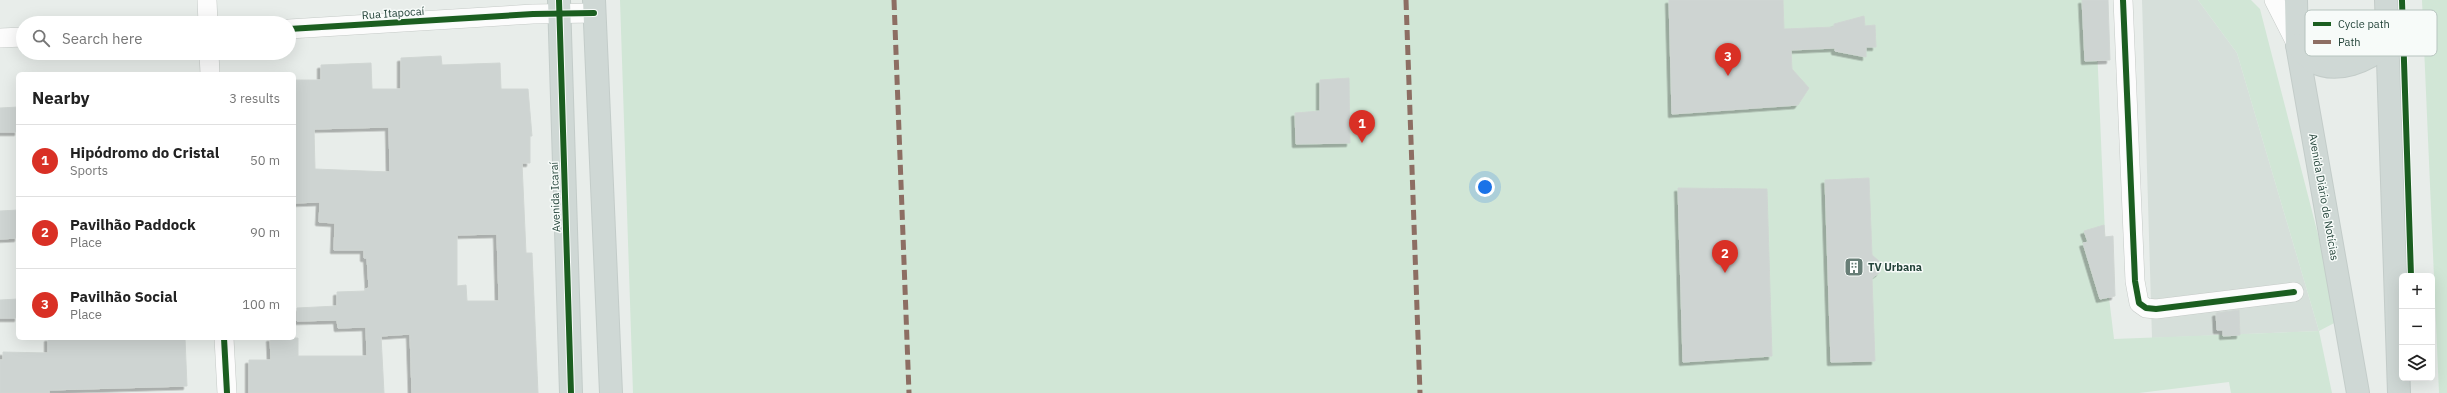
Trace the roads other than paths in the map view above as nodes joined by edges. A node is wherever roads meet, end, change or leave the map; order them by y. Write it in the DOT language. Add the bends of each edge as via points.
graph roads {
  1 [pos="207,0"];
  2 [pos="2123,0"];
  3 [pos="2274,0"];
  4 [pos="2296,0"];
  5 [pos="2386,0"];
  6 [pos="559,6"];
  7 [pos="594,6"];
  8 [pos="2386,10"];
  9 [pos="208,16"];
  10 [pos="296,28"];
  11 [pos="16,37"];
  12 [pos="0,38"];
  13 [pos="2297,45"];
  14 [pos="2305,54"];
  15 [pos="2307,56"];
  16 [pos="2370,56"];
  17 [pos="2387,56"];
  18 [pos="209,60"];
  19 [pos="210,72"];
  20 [pos="2294,292"];
  21 [pos="224,340"];
  22 [pos="227,393"];
  23 [pos="571,393"];
  24 [pos="611,393"];
  25 [pos="2358,393"];
  26 [pos="2398,393"];
  1 -- 9 [label="street"];
  2 -- 20 [label="street" via="2135,281 2139,303 2146,308 2156,309"];
  3 -- 13 [label="street"];
  4 -- 13 [label="main road, Avenida Diário de Notícias"];
  5 -- 8 [label="main road"];
  6 -- 7 [label="street, Rua Itapocaí"];
  6 -- 10 [label="street, Rua Itapocaí"];
  6 -- 23 [label="main road, Avenida Icaraí"];
  7 -- 24 [label="main road"];
  11 -- 12 [label="street"];
  13 -- 14 [label="main road"];
  13 -- 25 [label="main road, Avenida Diário de Notícias"];
  15 -- 16 [label="main road" via="2312,61 2340,66"];
  17 -- 26 [label="main road"];
  18 -- 19 [label="street"];
  21 -- 22 [label="street"];
}
